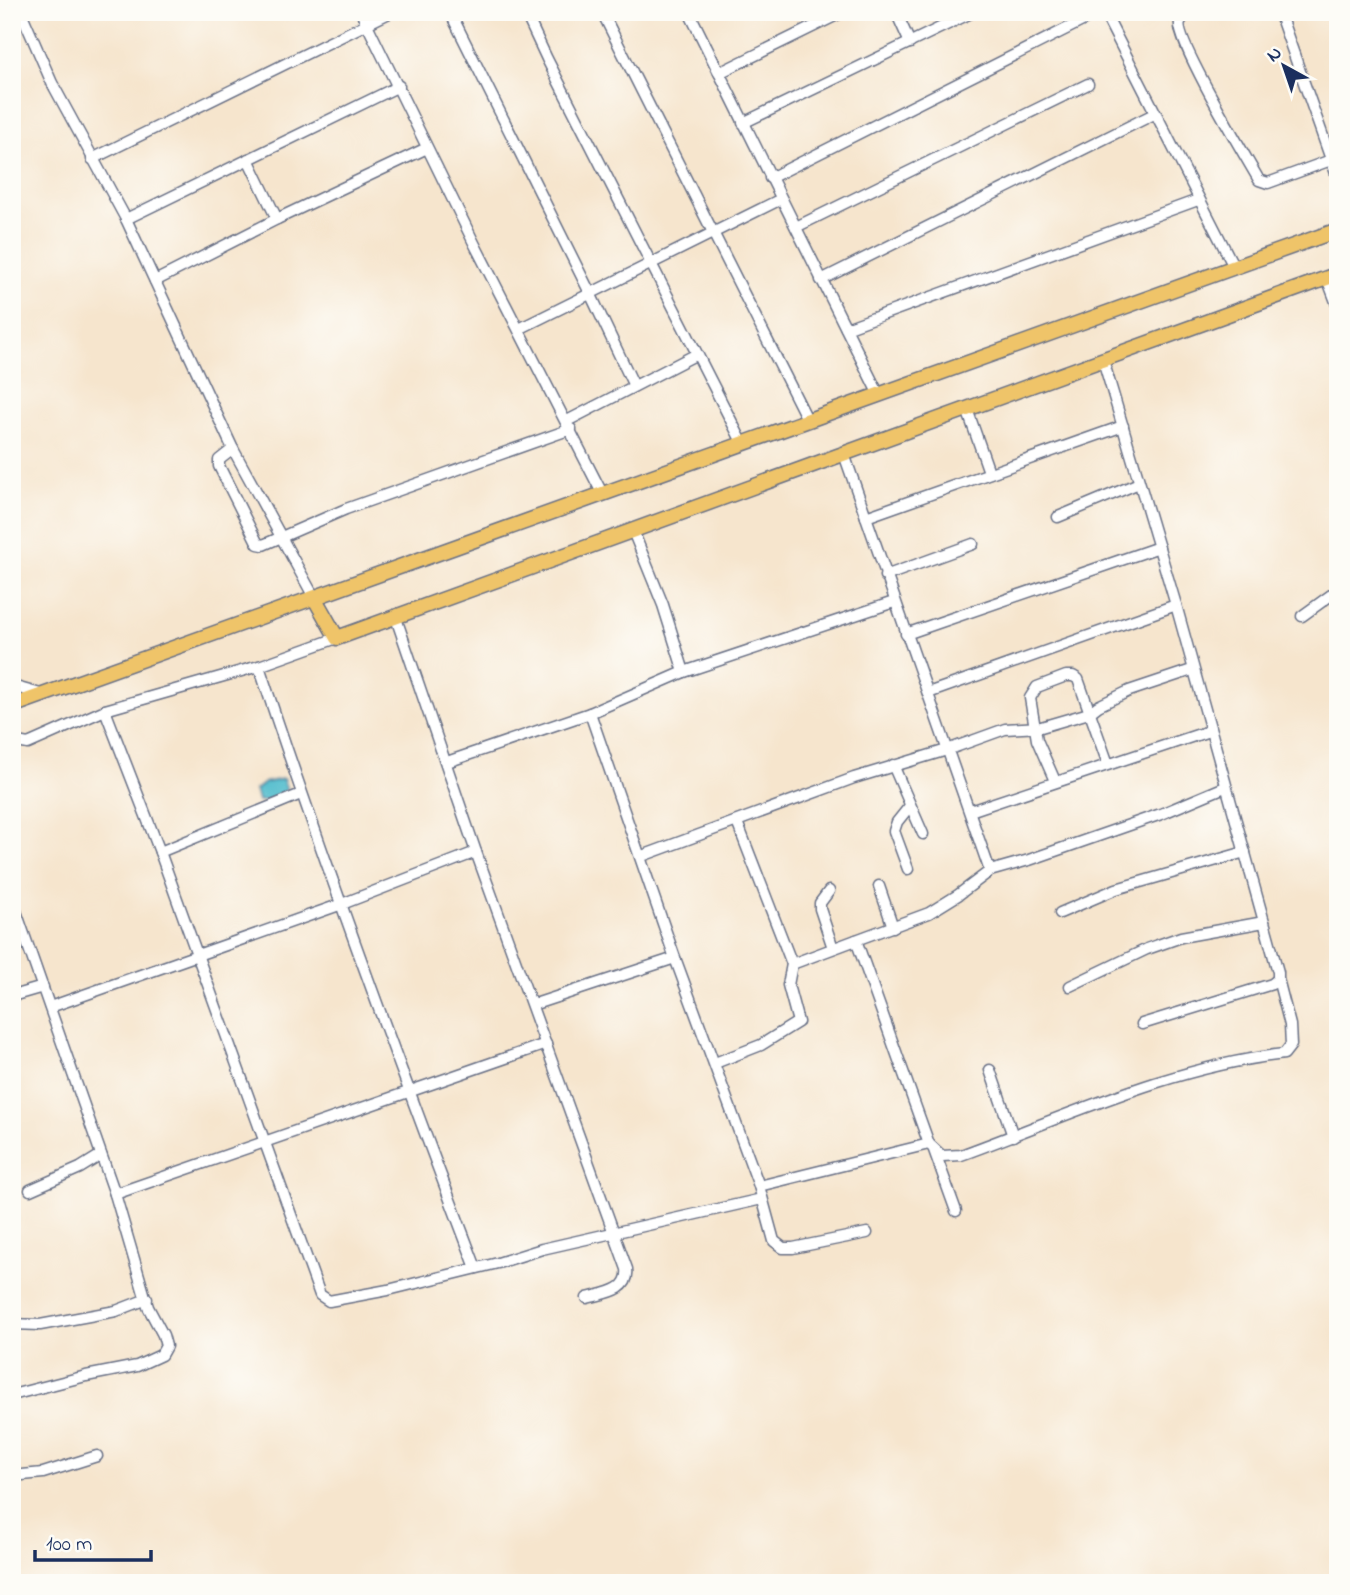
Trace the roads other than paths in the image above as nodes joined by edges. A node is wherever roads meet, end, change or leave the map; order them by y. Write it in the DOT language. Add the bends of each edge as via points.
graph roads {
  1 [pos="21,12"];
  2 [pos="362,12"];
  3 [pos="391,12"];
  4 [pos="450,12"];
  5 [pos="525,12"];
  6 [pos="602,12"];
  7 [pos="689,12"];
  8 [pos="896,12"];
  9 [pos="973,12"];
  10 [pos="1102,12"];
  11 [pos="1193,12"];
  12 [pos="1279,12"];
  13 [pos="835,14"];
  14 [pos="368,24"];
  15 [pos="910,43"];
  16 [pos="719,73"];
  17 [pos="1088,84"];
  18 [pos="399,86"];
  19 [pos="1154,114"];
  20 [pos="743,123"];
  21 [pos="427,148"];
  22 [pos="92,159"];
  23 [pos="248,159"];
  24 [pos="1331,160"];
  25 [pos="770,178"];
  26 [pos="1338,179"];
  27 [pos="781,199"];
  28 [pos="1198,200"];
  29 [pos="126,219"];
  30 [pos="277,219"];
  31 [pos="796,227"];
  32 [pos="1338,230"];
  33 [pos="714,233"];
  34 [pos="652,262"];
  35 [pos="1234,267"];
  36 [pos="1333,276"];
  37 [pos="821,280"];
  38 [pos="155,281"];
  39 [pos="590,293"];
  40 [pos="1338,307"];
  41 [pos="846,328"];
  42 [pos="519,329"];
  43 [pos="697,354"];
  44 [pos="1103,360"];
  45 [pos="634,386"];
  46 [pos="879,396"];
  47 [pos="967,410"];
  48 [pos="808,421"];
  49 [pos="569,425"];
  50 [pos="1123,426"];
  51 [pos="743,444"];
  52 [pos="233,449"];
  53 [pos="844,454"];
  54 [pos="989,472"];
  55 [pos="1139,483"];
  56 [pos="603,495"];
  57 [pos="866,517"];
  58 [pos="1058,517"];
  59 [pos="633,531"];
  60 [pos="282,537"];
  61 [pos="973,544"];
  62 [pos="1158,547"];
  63 [pos="885,576"];
  64 [pos="1338,590"];
  65 [pos="315,599"];
  66 [pos="894,602"];
  67 [pos="1175,605"];
  68 [pos="1302,616"];
  69 [pos="396,618"];
  70 [pos="906,634"];
  71 [pos="337,638"];
  72 [pos="259,666"];
  73 [pos="1192,670"];
  74 [pos="684,672"];
  75 [pos="12,686"];
  76 [pos="928,693"];
  77 [pos="44,695"];
  78 [pos="12,706"];
  79 [pos="105,710"];
  80 [pos="590,713"];
  81 [pos="1089,713"];
  82 [pos="1034,727"];
  83 [pos="1209,731"];
  84 [pos="12,741"];
  85 [pos="947,750"];
  86 [pos="447,762"];
  87 [pos="1108,764"];
  88 [pos="893,765"];
  89 [pos="1055,781"];
  90 [pos="1225,787"];
  91 [pos="302,794"];
  92 [pos="909,807"];
  93 [pos="970,811"];
  94 [pos="737,822"];
  95 [pos="923,835"];
  96 [pos="160,852"];
  97 [pos="476,852"];
  98 [pos="1245,852"];
  99 [pos="642,856"];
  100 [pos="908,869"];
  101 [pos="990,871"];
  102 [pos="879,886"];
  103 [pos="829,891"];
  104 [pos="12,900"];
  105 [pos="342,904"];
  106 [pos="1059,912"];
  107 [pos="16,920"];
  108 [pos="1264,922"];
  109 [pos="893,927"];
  110 [pos="856,940"];
  111 [pos="834,948"];
  112 [pos="197,955"];
  113 [pos="676,958"];
  114 [pos="792,964"];
  115 [pos="1278,979"];
  116 [pos="1070,986"];
  117 [pos="43,987"];
  118 [pos="12,996"];
  119 [pos="532,1004"];
  120 [pos="50,1007"];
  121 [pos="1142,1024"];
  122 [pos="546,1044"];
  123 [pos="715,1063"];
  124 [pos="990,1070"];
  125 [pos="409,1090"];
  126 [pos="1013,1136"];
  127 [pos="264,1142"];
  128 [pos="931,1147"];
  129 [pos="101,1155"];
  130 [pos="759,1186"];
  131 [pos="30,1190"];
  132 [pos="115,1194"];
  133 [pos="762,1199"];
  134 [pos="957,1211"];
  135 [pos="615,1232"];
  136 [pos="867,1233"];
  137 [pos="476,1268"];
  138 [pos="587,1298"];
  139 [pos="147,1299"];
  140 [pos="12,1324"];
  141 [pos="12,1395"];
  142 [pos="97,1456"];
  143 [pos="12,1476"];
  1 -- 22 [label="street"];
  2 -- 14 [label="street"];
  3 -- 14 [label="street"];
  4 -- 39 [label="street"];
  5 -- 34 [label="street"];
  6 -- 33 [label="street"];
  7 -- 16 [label="street"];
  8 -- 15 [label="street"];
  9 -- 15 [label="street"];
  10 -- 19 [label="street"];
  10 -- 25 [label="street"];
  11 -- 24 [label="street" via="1180,22 1186,43 1207,90 1259,180 1268,183"];
  12 -- 24 [label="street"];
  13 -- 16 [label="street"];
  14 -- 18 [label="street"];
  14 -- 22 [label="street"];
  15 -- 20 [label="street"];
  16 -- 20 [label="street"];
  17 -- 31 [label="street"];
  18 -- 21 [label="street"];
  18 -- 23 [label="street"];
  19 -- 28 [label="street"];
  19 -- 37 [label="street"];
  20 -- 25 [label="street"];
  21 -- 30 [label="street"];
  21 -- 42 [label="street"];
  22 -- 29 [label="street"];
  23 -- 29 [label="street"];
  23 -- 30 [label="street"];
  24 -- 26 [label="street"];
  25 -- 27 [label="street"];
  27 -- 31 [label="street"];
  27 -- 33 [label="street"];
  28 -- 35 [label="street"];
  28 -- 41 [label="street"];
  29 -- 38 [label="street"];
  30 -- 38 [label="street"];
  31 -- 37 [label="street"];
  32 -- 35 [label="main road"];
  33 -- 34 [label="street"];
  33 -- 48 [label="street"];
  34 -- 39 [label="street"];
  34 -- 43 [label="street"];
  35 -- 46 [label="main road"];
  36 -- 40 [label="street"];
  36 -- 44 [label="main road"];
  37 -- 41 [label="street"];
  38 -- 52 [label="street"];
  39 -- 42 [label="street"];
  39 -- 45 [label="street"];
  41 -- 46 [label="street"];
  42 -- 49 [label="street"];
  43 -- 45 [label="street"];
  43 -- 51 [label="street"];
  44 -- 47 [label="main road"];
  44 -- 50 [label="street"];
  45 -- 49 [label="street"];
  46 -- 48 [label="main road"];
  47 -- 53 [label="main road"];
  47 -- 54 [label="street"];
  48 -- 51 [label="main road"];
  49 -- 56 [label="street"];
  49 -- 60 [label="street"];
  50 -- 54 [label="street"];
  50 -- 55 [label="street"];
  51 -- 56 [label="main road"];
  52 -- 60 [label="street"];
  52 -- 60 [label="street" via="219,460 219,466 258,544"];
  53 -- 57 [label="street"];
  53 -- 59 [label="main road"];
  54 -- 57 [label="street"];
  55 -- 58 [label="street"];
  55 -- 62 [label="street"];
  56 -- 65 [label="main road"];
  57 -- 63 [label="street"];
  59 -- 69 [label="main road"];
  59 -- 74 [label="street"];
  60 -- 65 [label="street"];
  61 -- 63 [label="street"];
  62 -- 67 [label="street"];
  62 -- 70 [label="street"];
  63 -- 66 [label="street"];
  64 -- 68 [label="street"];
  65 -- 71 [label="main road"];
  65 -- 77 [label="main road"];
  66 -- 70 [label="street"];
  66 -- 74 [label="street"];
  67 -- 73 [label="street"];
  67 -- 76 [label="street"];
  69 -- 71 [label="main road"];
  69 -- 86 [label="street"];
  70 -- 76 [label="street"];
  71 -- 72 [label="street"];
  72 -- 79 [label="street"];
  72 -- 91 [label="street"];
  73 -- 81 [label="street" via="1129,691"];
  73 -- 83 [label="street"];
  74 -- 80 [label="street"];
  75 -- 77 [label="street"];
  76 -- 85 [label="street"];
  77 -- 78 [label="main road"];
  79 -- 84 [label="street" via="28,744"];
  79 -- 96 [label="street"];
  80 -- 86 [label="street"];
  80 -- 99 [label="street"];
  81 -- 82 [label="street"];
  81 -- 82 [label="street" via="1078,679 1066,676 1033,691"];
  81 -- 87 [label="street"];
  82 -- 85 [label="street" via="1004,729"];
  82 -- 89 [label="street"];
  83 -- 87 [label="street"];
  83 -- 90 [label="street"];
  85 -- 88 [label="street"];
  85 -- 93 [label="street"];
  86 -- 97 [label="street"];
  87 -- 89 [label="street"];
  88 -- 92 [label="street"];
  88 -- 94 [label="street"];
  89 -- 93 [label="street"];
  90 -- 98 [label="street"];
  90 -- 101 [label="street" via="1161,814"];
  91 -- 96 [label="street"];
  91 -- 105 [label="street"];
  92 -- 95 [label="street"];
  92 -- 100 [label="street" via="894,831"];
  93 -- 101 [label="street"];
  94 -- 99 [label="street"];
  94 -- 114 [label="street"];
  96 -- 112 [label="street"];
  97 -- 105 [label="street"];
  97 -- 119 [label="street"];
  98 -- 106 [label="street"];
  98 -- 108 [label="street"];
  99 -- 113 [label="street"];
  101 -- 109 [label="street" via="929,913"];
  102 -- 109 [label="street"];
  103 -- 111 [label="street" via="820,909"];
  104 -- 107 [label="street"];
  105 -- 112 [label="street"];
  105 -- 125 [label="street"];
  107 -- 117 [label="street"];
  108 -- 115 [label="street"];
  108 -- 116 [label="street" via="1181,937"];
  109 -- 110 [label="street"];
  110 -- 111 [label="street"];
  110 -- 128 [label="street"];
  111 -- 114 [label="street"];
  112 -- 120 [label="street"];
  112 -- 127 [label="street"];
  113 -- 119 [label="street"];
  113 -- 123 [label="street"];
  114 -- 123 [label="street" via="788,985 798,1022 761,1045"];
  115 -- 121 [label="street"];
  115 -- 126 [label="street" via="1290,1025 1291,1045 1284,1054 1159,1080"];
  117 -- 118 [label="street"];
  117 -- 120 [label="street"];
  119 -- 122 [label="street"];
  120 -- 129 [label="street"];
  122 -- 125 [label="street"];
  122 -- 135 [label="street"];
  123 -- 130 [label="street"];
  124 -- 126 [label="street"];
  125 -- 127 [label="street"];
  125 -- 137 [label="street"];
  126 -- 128 [label="street" via="961,1155 942,1156"];
  127 -- 132 [label="street"];
  127 -- 137 [label="street" via="320,1295 328,1301"];
  128 -- 130 [label="street"];
  128 -- 134 [label="street"];
  129 -- 131 [label="street"];
  129 -- 132 [label="street"];
  130 -- 133 [label="street"];
  132 -- 139 [label="street"];
  133 -- 135 [label="street"];
  133 -- 136 [label="street" via="775,1241 783,1248"];
  135 -- 137 [label="street"];
  135 -- 138 [label="street" via="627,1279 618,1289"];
  139 -- 140 [label="street" via="116,1311 40,1325"];
  139 -- 141 [label="street" via="166,1341 161,1355 137,1366"];
  142 -- 143 [label="street" via="43,1473"];
}
